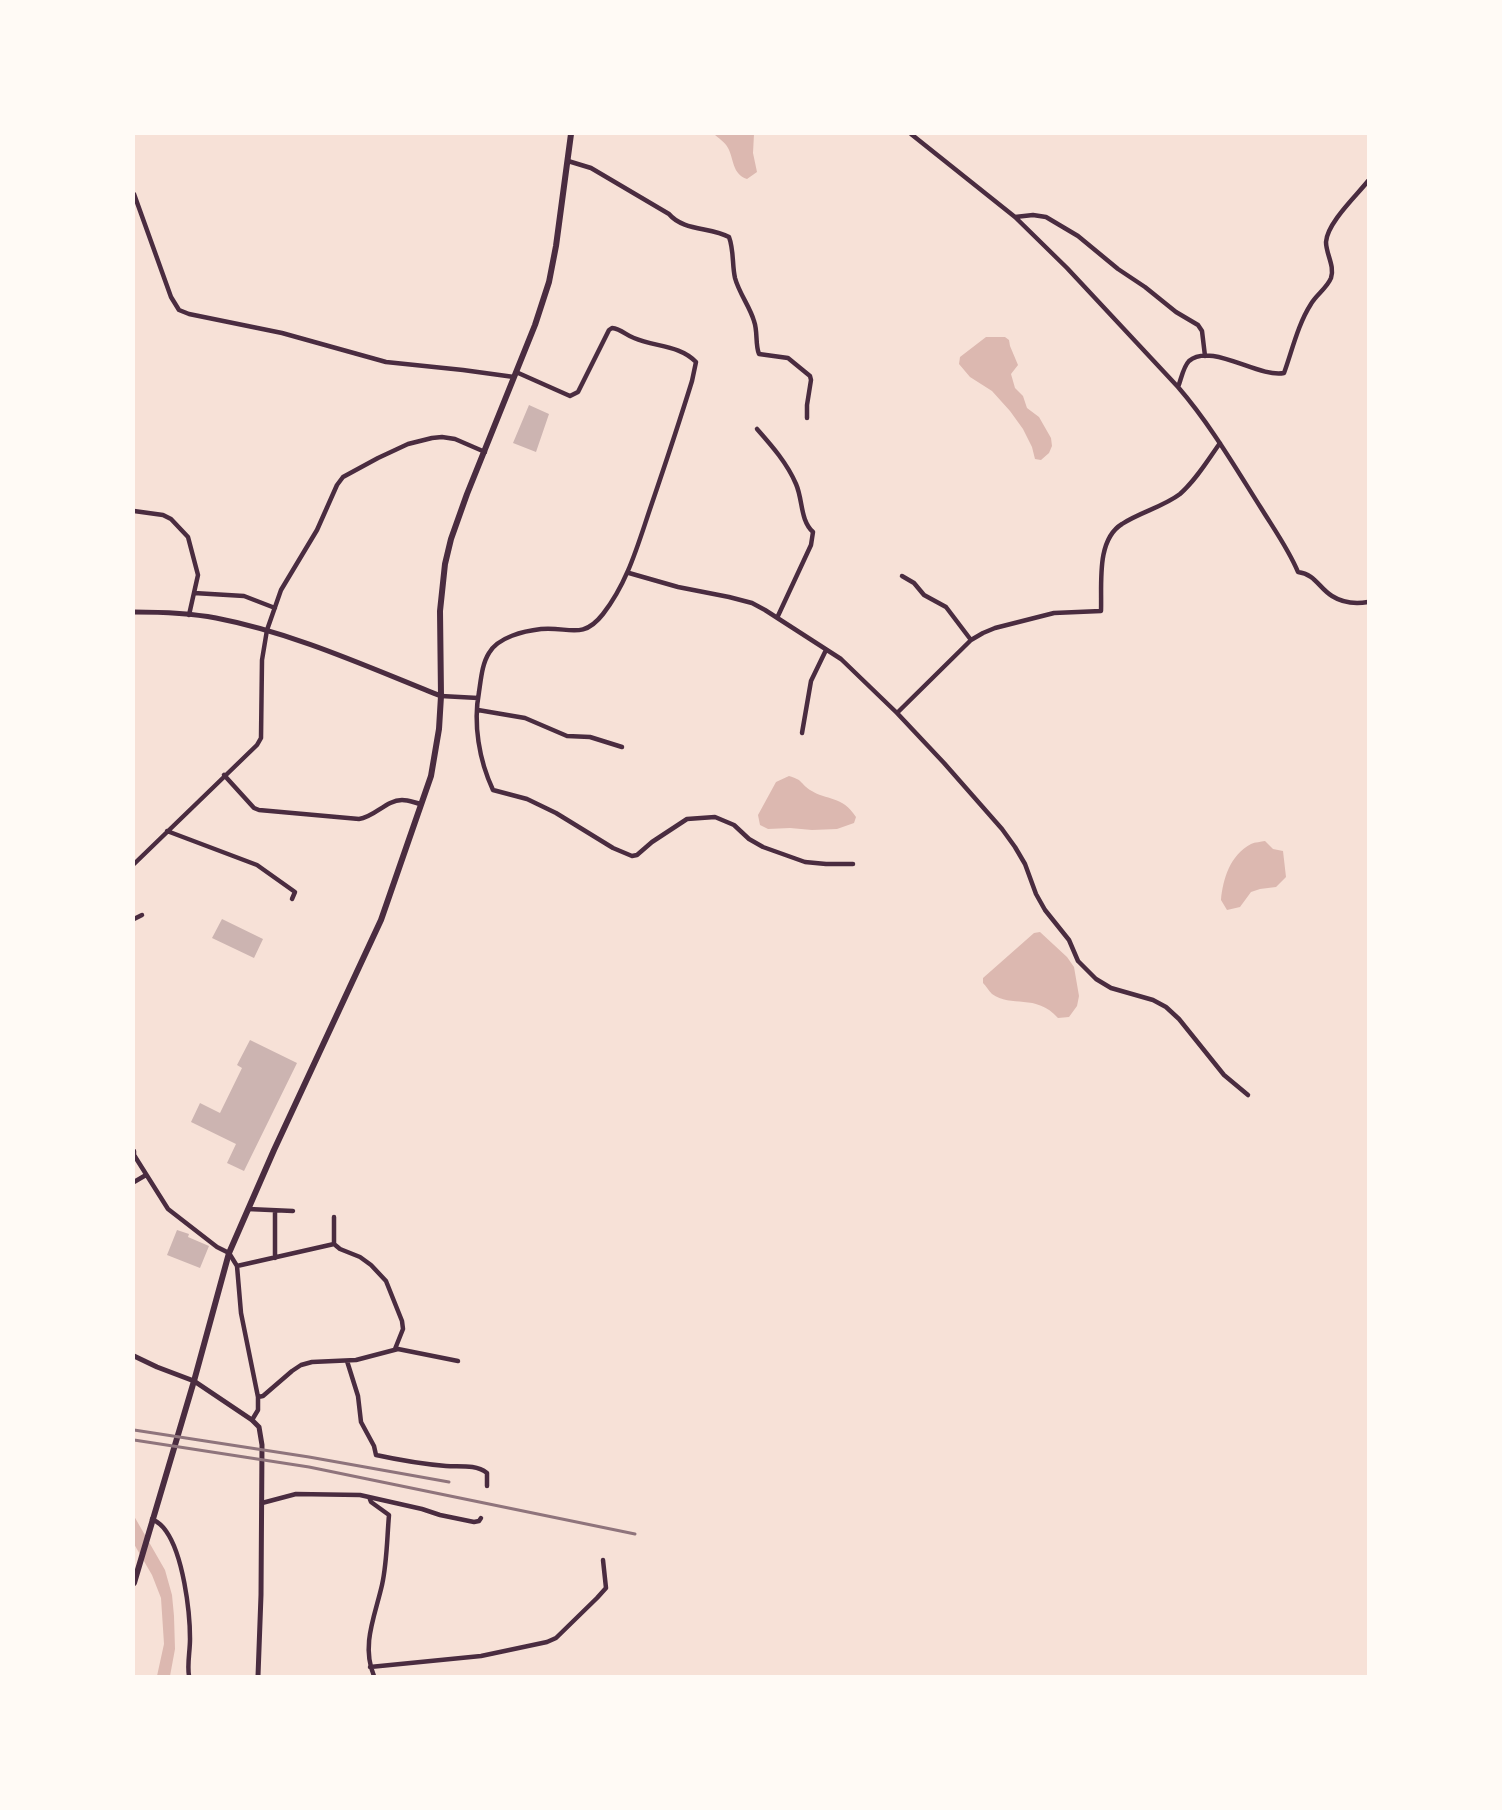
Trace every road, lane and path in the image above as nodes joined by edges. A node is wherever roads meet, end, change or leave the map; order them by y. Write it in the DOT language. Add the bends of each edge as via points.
graph roads {
  1 [pos="571,134"];
  2 [pos="911,134"];
  3 [pos="568,161"];
  4 [pos="1368,181"];
  5 [pos="134,194"];
  6 [pos="1015,217"];
  7 [pos="1205,356"];
  8 [pos="515,375"];
  9 [pos="1178,387"];
  10 [pos="807,418"];
  11 [pos="758,429"];
  12 [pos="1220,443"];
  13 [pos="485,452"];
  14 [pos="134,511"];
  15 [pos="629,573"];
  16 [pos="902,576"];
  17 [pos="194,593"];
  18 [pos="1368,602"];
  19 [pos="274,608"];
  20 [pos="134,612"];
  21 [pos="189,615"];
  22 [pos="777,618"];
  23 [pos="267,630"];
  24 [pos="971,640"];
  25 [pos="826,650"];
  26 [pos="441,696"];
  27 [pos="478,698"];
  28 [pos="478,710"];
  29 [pos="897,713"];
  30 [pos="802,733"];
  31 [pos="621,747"];
  32 [pos="224,775"];
  33 [pos="421,804"];
  34 [pos="167,831"];
  35 [pos="134,864"];
  36 [pos="852,864"];
  37 [pos="292,899"];
  38 [pos="142,915"];
  39 [pos="134,919"];
  40 [pos="1248,1095"];
  41 [pos="134,1151"];
  42 [pos="146,1174"];
  43 [pos="134,1182"];
  44 [pos="248,1209"];
  45 [pos="275,1211"];
  46 [pos="293,1211"];
  47 [pos="334,1216"];
  48 [pos="334,1244"];
  49 [pos="229,1253"];
  50 [pos="275,1258"];
  51 [pos="237,1266"];
  52 [pos="394,1349"];
  53 [pos="134,1356"];
  54 [pos="347,1361"];
  55 [pos="458,1361"];
  56 [pos="194,1381"];
  57 [pos="258,1397"];
  58 [pos="252,1420"];
  59 [pos="487,1486"];
  60 [pos="369,1497"];
  61 [pos="262,1503"];
  62 [pos="481,1518"];
  63 [pos="151,1522"];
  64 [pos="603,1560"];
  65 [pos="134,1583"];
  66 [pos="370,1667"];
  67 [pos="189,1677"];
  68 [pos="258,1677"];
  69 [pos="374,1677"];
  1 -- 3 [label="main road"];
  2 -- 6 [label="street"];
  3 -- 8 [label="main road" via="549,282"];
  3 -- 10 [label="street" via="591,168 673,219 729,237 736,279 758,333 759,354 788,358 812,380"];
  4 -- 7 [label="street" via="1326,238 1331,276 1303,318 1284,374"];
  5 -- 8 [label="street" via="165,283 179,310 386,362"];
  6 -- 7 [label="street" via="1033,214 1078,236 1198,325 1203,331"];
  6 -- 9 [label="street"];
  7 -- 9 [label="street" via="1189,361"];
  8 -- 13 [label="main road"];
  8 -- 15 [label="street" via="570,396 578,392 612,328 633,338 681,350 696,362"];
  9 -- 12 [label="street"];
  11 -- 22 [label="street" via="786,464 797,486 807,527 813,532 811,545"];
  12 -- 18 [label="street" via="1298,572 1312,577 1330,596 1355,604"];
  12 -- 24 [label="street" via="1180,494 1120,525 1112,535 1105,548 1101,611 1053,614 995,628"];
  13 -- 19 [label="street" via="455,439 432,438 408,444 343,477"];
  13 -- 26 [label="main road" via="451,539 442,581"];
  14 -- 17 [label="street" via="164,515 188,537 198,575"];
  15 -- 22 [label="street" via="752,603"];
  15 -- 27 [label="street" via="594,624 573,632 543,628 499,642 489,651"];
  16 -- 24 [label="street" via="946,607"];
  17 -- 19 [label="street" via="244,596"];
  17 -- 21 [label="street"];
  19 -- 23 [label="street"];
  20 -- 21 [label="street"];
  21 -- 23 [label="street"];
  22 -- 25 [label="street"];
  23 -- 26 [label="street"];
  23 -- 32 [label="street" via="261,660 261,738"];
  24 -- 29 [label="street"];
  25 -- 29 [label="street" via="841,659"];
  25 -- 30 [label="street" via="811,681"];
  26 -- 27 [label="street"];
  26 -- 33 [label="main road" via="431,776"];
  27 -- 28 [label="street"];
  28 -- 31 [label="street" via="518,716 567,736 590,737"];
  28 -- 36 [label="street" via="479,746 493,790 519,796 556,813 632,856 687,819 715,817 734,825 763,847 805,862"];
  29 -- 40 [label="street" via="1002,829 1025,864 1045,910 1069,940 1078,961 1111,988 1166,1007 1224,1075"];
  32 -- 33 [label="street" via="260,810 359,819 394,801"];
  32 -- 34 [label="street"];
  33 -- 44 [label="main road" via="381,920"];
  34 -- 35 [label="street"];
  34 -- 37 [label="street" via="257,865 296,892"];
  38 -- 39 [label="street"];
  41 -- 42 [label="street"];
  42 -- 43 [label="street"];
  42 -- 49 [label="street" via="168,1209"];
  44 -- 45 [label="street"];
  44 -- 49 [label="main road"];
  45 -- 46 [label="street"];
  45 -- 50 [label="street"];
  47 -- 48 [label="street"];
  48 -- 50 [label="street"];
  48 -- 52 [label="street" via="360,1257 386,1281 403,1329"];
  49 -- 51 [label="street"];
  49 -- 56 [label="main road"];
  50 -- 51 [label="street"];
  51 -- 57 [label="street" via="241,1313"];
  52 -- 54 [label="street"];
  52 -- 55 [label="street"];
  53 -- 56 [label="street"];
  54 -- 57 [label="street" via="301,1365"];
  54 -- 59 [label="street" via="361,1422 376,1455 482,1469 487,1473"];
  56 -- 58 [label="street"];
  56 -- 63 [label="main road"];
  57 -- 58 [label="street" via="258,1410"];
  58 -- 61 [label="street" via="262,1436"];
  60 -- 61 [label="street" via="296,1494"];
  60 -- 62 [label="street" via="474,1522"];
  60 -- 66 [label="street" via="389,1515 382,1584 369,1631"];
  61 -- 68 [label="street"];
  63 -- 65 [label="main road"];
  63 -- 67 [label="street" via="168,1532 183,1577 190,1627"];
  64 -- 66 [label="street" via="606,1588 556,1638 481,1656"];
  66 -- 69 [label="street"];
}
